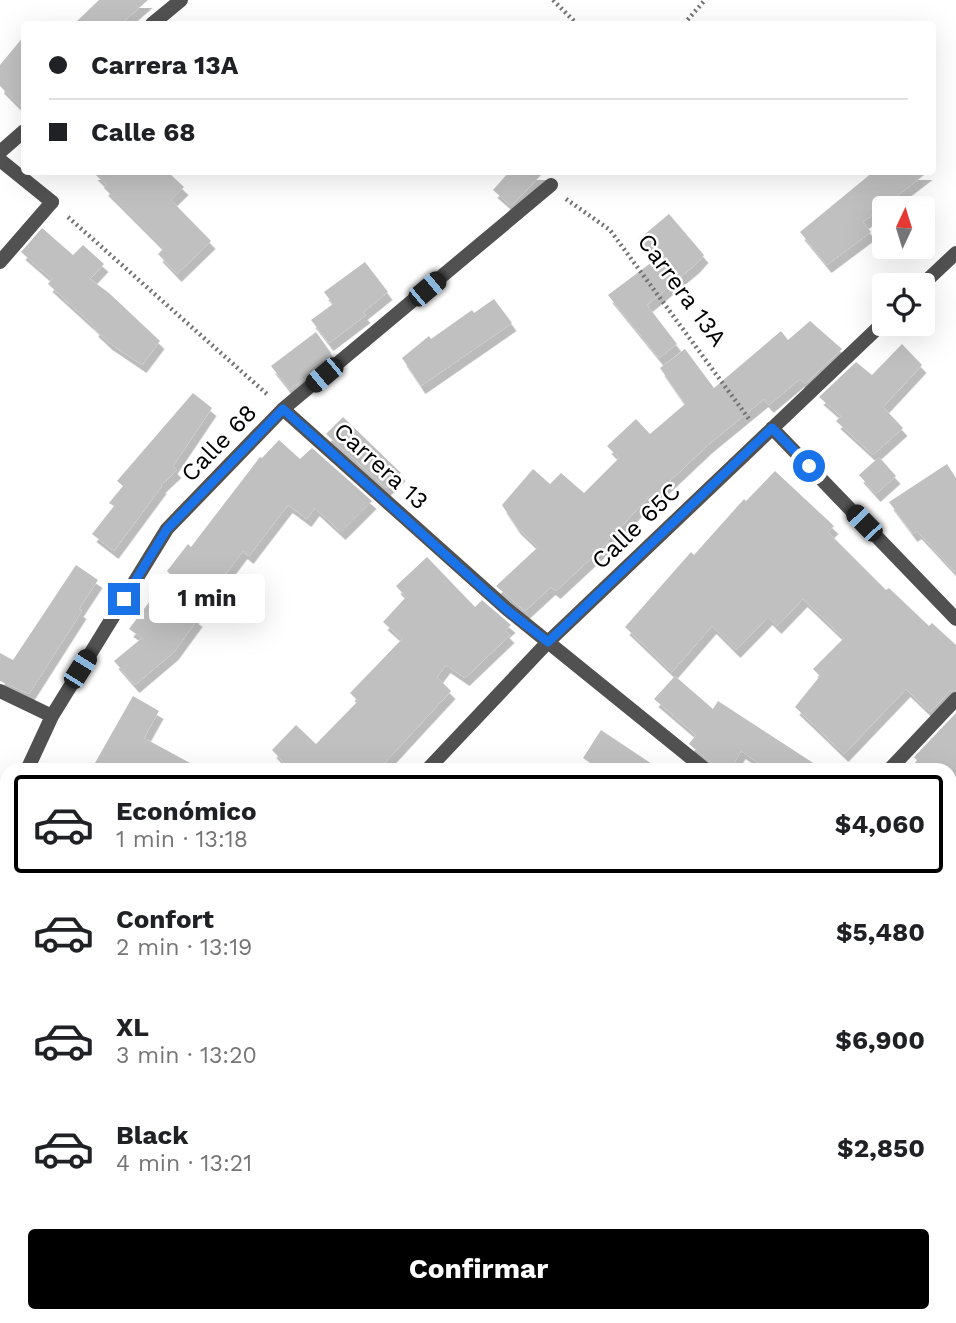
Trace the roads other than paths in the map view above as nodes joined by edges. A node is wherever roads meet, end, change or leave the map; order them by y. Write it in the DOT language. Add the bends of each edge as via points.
graph roads {
  1 [pos="181,0"];
  2 [pos="156,21"];
  3 [pos="21,134"];
  4 [pos="0,152"];
  5 [pos="0,160"];
  6 [pos="551,185"];
  7 [pos="956,253"];
  8 [pos="0,262"];
  9 [pos="935,273"];
  10 [pos="872,333"];
  11 [pos="283,409"];
  12 [pos="767,432"];
  13 [pos="956,619"];
  14 [pos="548,642"];
  15 [pos="0,691"];
  16 [pos="956,698"];
  17 [pos="52,716"];
  18 [pos="30,763"];
  19 [pos="434,763"];
  20 [pos="697,763"];
  21 [pos="896,763"];
  1 -- 2 [label="street"];
  3 -- 4 [label="street"];
  5 -- 8 [label="street" via="52,202"];
  6 -- 11 [label="street, Calle 68"];
  7 -- 9 [label="street"];
  10 -- 12 [label="street, Calle 65C"];
  11 -- 14 [label="street, Carrera 13"];
  11 -- 17 [label="street, Calle 68" via="167,529"];
  12 -- 13 [label="street"];
  12 -- 14 [label="street, Calle 65C"];
  14 -- 19 [label="street, Calle 65C"];
  14 -- 20 [label="street, Carrera 13"];
  15 -- 17 [label="street"];
  16 -- 21 [label="street"];
  17 -- 18 [label="street, Calle 68"];
}
